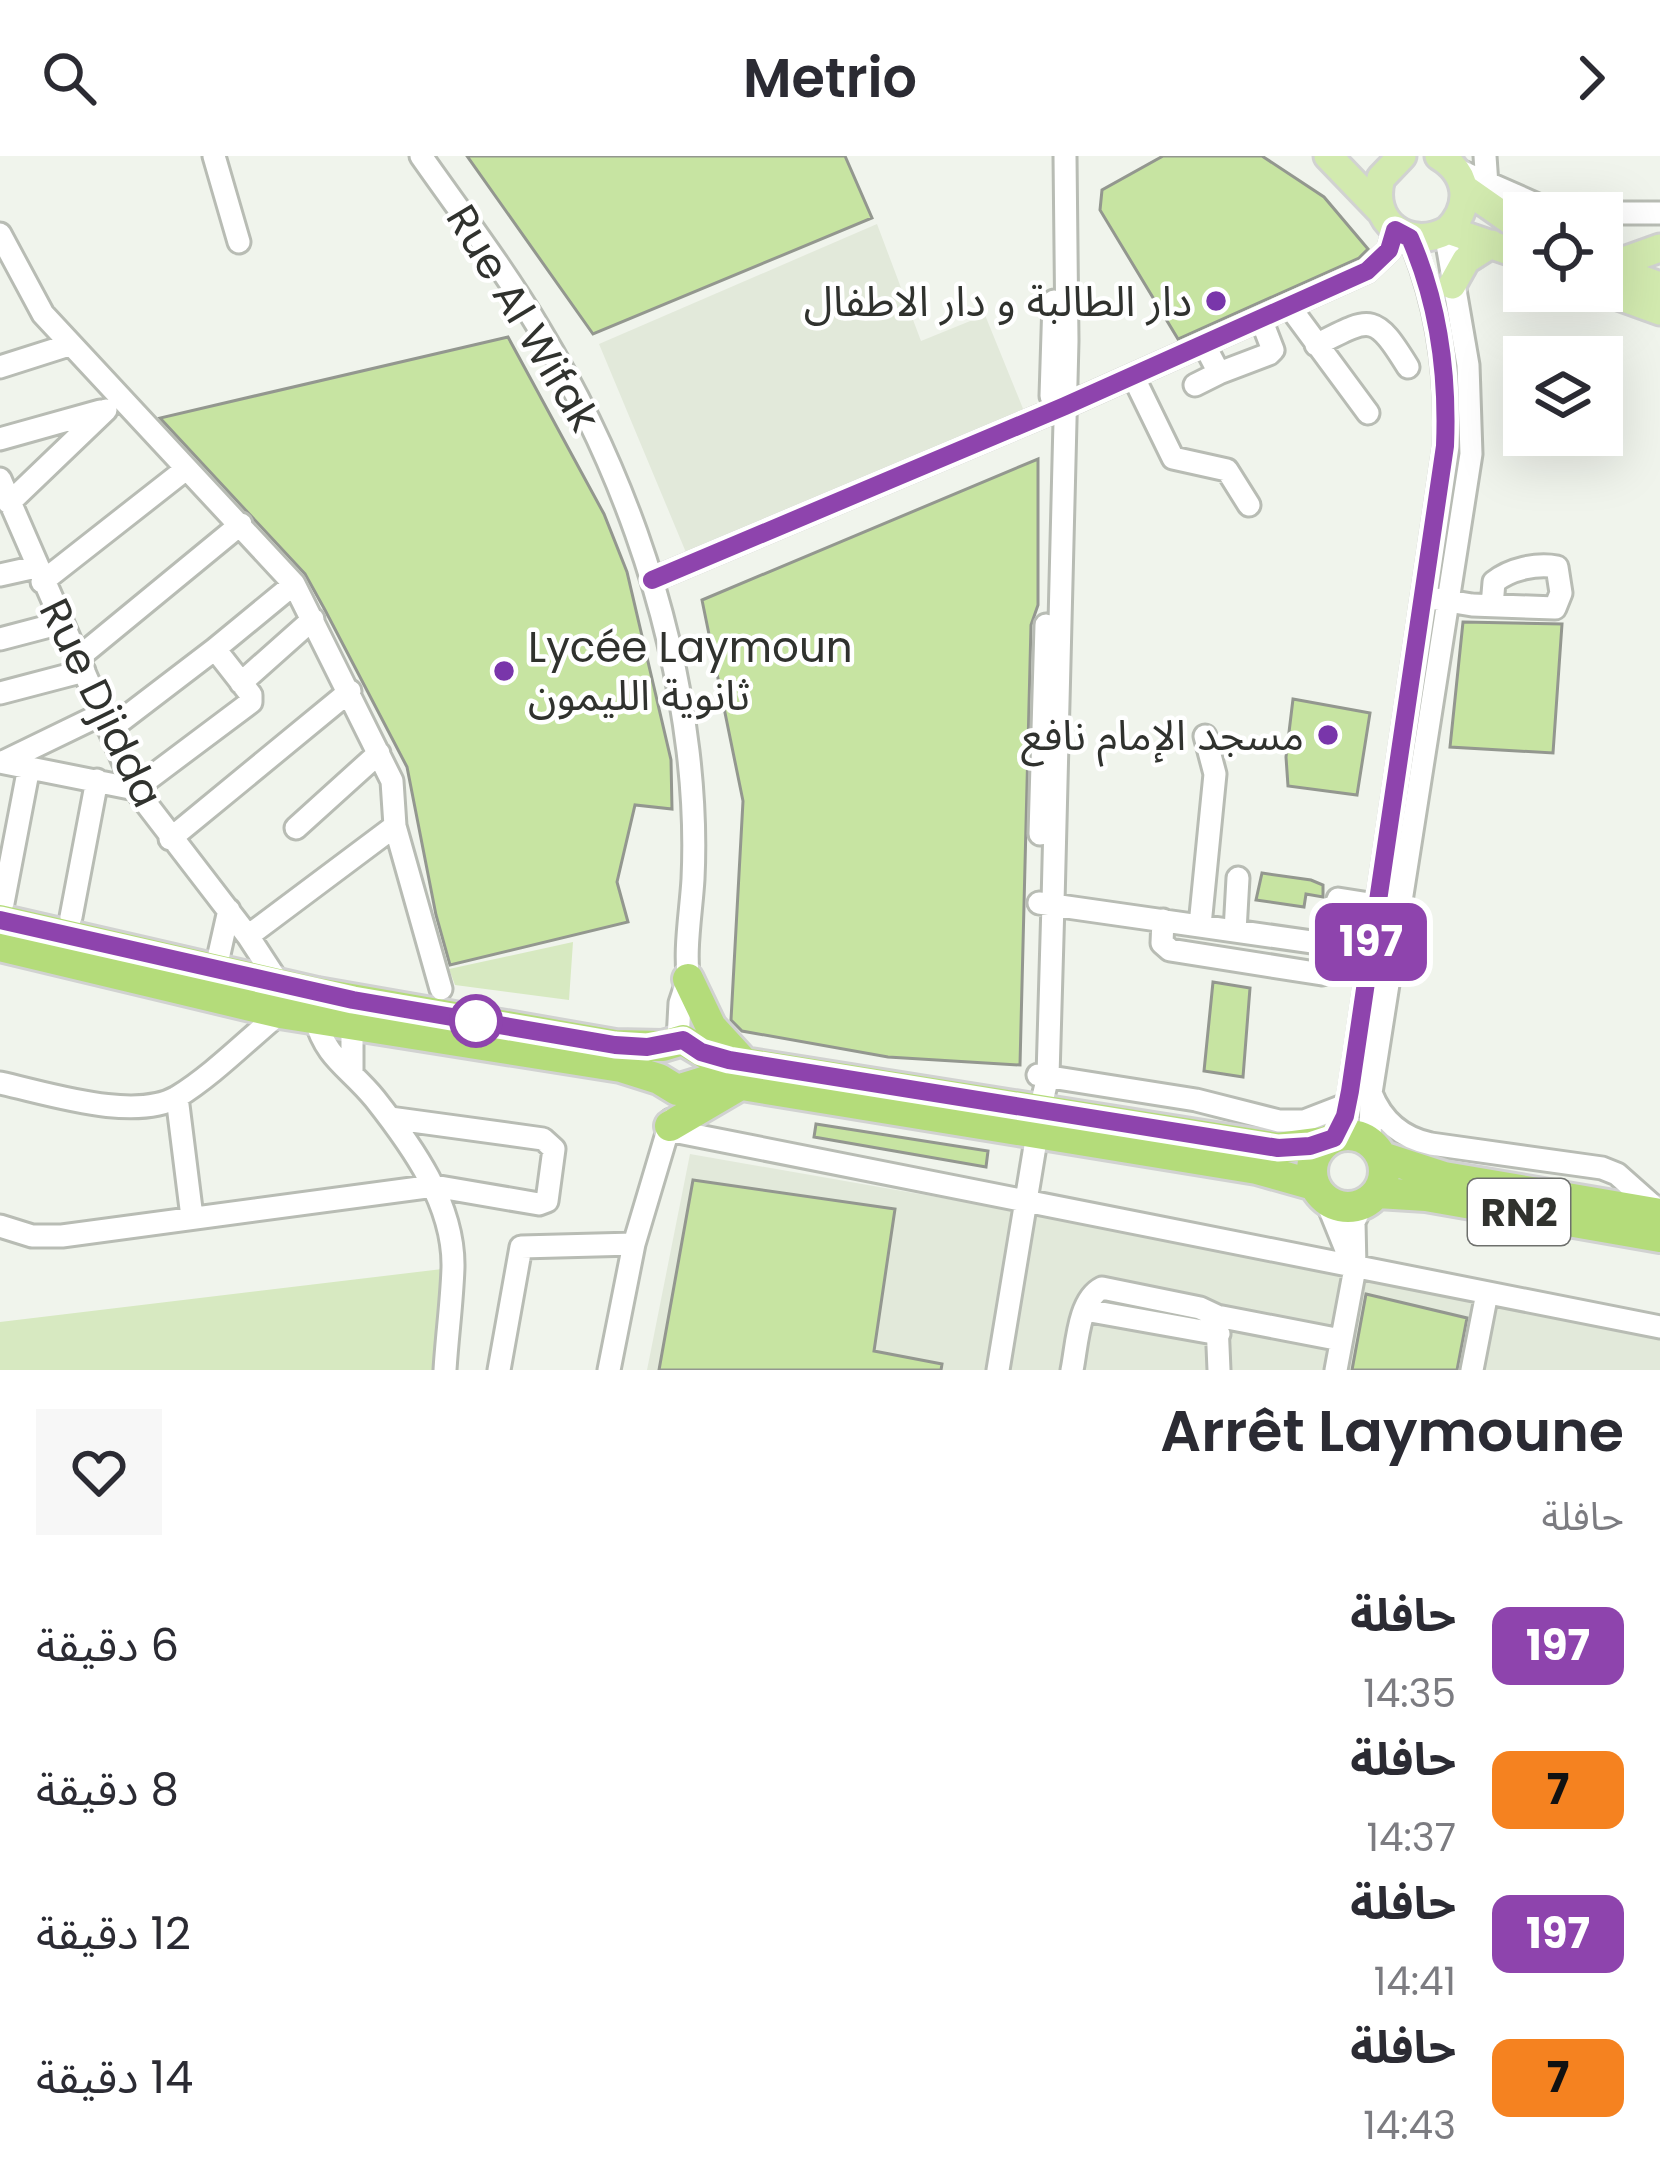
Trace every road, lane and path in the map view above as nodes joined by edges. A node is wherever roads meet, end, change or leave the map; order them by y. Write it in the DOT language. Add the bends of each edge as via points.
graph roads {
  1 [pos="214,156"];
  2 [pos="421,156"];
  3 [pos="1052,156"];
  4 [pos="1065,156"];
  5 [pos="1328,156"];
  6 [pos="1485,156"];
  7 [pos="1395,158"];
  8 [pos="1462,175"];
  9 [pos="1505,192"];
  10 [pos="1503,211"];
  11 [pos="1623,213"];
  12 [pos="1660,213"];
  13 [pos="1395,226"];
  14 [pos="1446,231"];
  15 [pos="0,234"];
  16 [pos="239,242"];
  17 [pos="1491,244"];
  18 [pos="1503,248"];
  19 [pos="1660,248"];
  20 [pos="1623,265"];
  21 [pos="1623,280"];
  22 [pos="1452,285"];
  23 [pos="1653,289"];
  24 [pos="1289,306"];
  25 [pos="1261,319"];
  26 [pos="1204,344"];
  27 [pos="69,345"];
  28 [pos="1316,345"];
  29 [pos="0,367"];
  30 [pos="1408,367"];
  31 [pos="1219,373"];
  32 [pos="1133,376"];
  33 [pos="1195,385"];
  34 [pos="114,405"];
  35 [pos="1058,409"];
  36 [pos="1368,413"];
  37 [pos="0,439"];
  38 [pos="186,469"];
  39 [pos="0,479"];
  40 [pos="9,502"];
  41 [pos="1249,505"];
  42 [pos="241,524"];
  43 [pos="39,574"];
  44 [pos="0,575"];
  45 [pos="652,580"];
  46 [pos="294,584"];
  47 [pos="1424,597"];
  48 [pos="1448,600"];
  49 [pos="1492,606"];
  50 [pos="313,619"];
  51 [pos="62,623"];
  52 [pos="0,639"];
  53 [pos="215,649"];
  54 [pos="81,664"];
  55 [pos="242,683"];
  56 [pos="350,691"];
  57 [pos="0,693"];
  58 [pos="106,722"];
  59 [pos="1205,736"];
  60 [pos="380,753"];
  61 [pos="2,762"];
  62 [pos="29,767"];
  63 [pos="97,780"];
  64 [pos="135,789"];
  65 [pos="395,826"];
  66 [pos="296,829"];
  67 [pos="170,839"];
  68 [pos="1238,878"];
  69 [pos="1338,899"];
  70 [pos="1046,903"];
  71 [pos="1376,905"];
  72 [pos="229,910"];
  73 [pos="1,912"];
  74 [pos="71,916"];
  75 [pos="1163,920"];
  76 [pos="1201,925"];
  77 [pos="1235,931"];
  78 [pos="248,936"];
  79 [pos="1336,945"];
  80 [pos="0,946"];
  81 [pos="1370,950"];
  82 [pos="1394,954"];
  83 [pos="215,972"];
  84 [pos="688,979"];
  85 [pos="441,988"];
  86 [pos="280,999"];
  87 [pos="315,1018"];
  88 [pos="352,1024"];
  89 [pos="684,1045"];
  90 [pos="352,1070"];
  91 [pos="742,1074"];
  92 [pos="1041,1075"];
  93 [pos="0,1083"];
  94 [pos="677,1084"];
  95 [pos="1371,1093"];
  96 [pos="177,1096"];
  97 [pos="1348,1104"];
  98 [pos="390,1118"];
  99 [pos="1038,1122"];
  100 [pos="669,1128"];
  101 [pos="1330,1140"];
  102 [pos="1376,1149"];
  103 [pos="434,1186"];
  104 [pos="1320,1193"];
  105 [pos="1370,1199"];
  106 [pos="1028,1204"];
  107 [pos="1660,1212"];
  108 [pos="192,1217"];
  109 [pos="0,1226"];
  110 [pos="1660,1237"];
  111 [pos="634,1244"];
  112 [pos="1355,1268"];
  113 [pos="1487,1293"];
  114 [pos="1218,1325"];
  115 [pos="1660,1327"];
  116 [pos="1341,1340"];
  117 [pos="445,1370"];
  118 [pos="499,1370"];
  119 [pos="609,1370"];
  120 [pos="998,1370"];
  121 [pos="1072,1370"];
  122 [pos="1219,1370"];
  123 [pos="1336,1370"];
  124 [pos="1472,1370"];
  1 -- 16 [label="street"];
  2 -- 45 [label="street, Rue Al Wifak" via="560,364 612,470"];
  3 -- 35 [label="street"];
  4 -- 35 [label="street" via="1069,256"];
  5 -- 13 [label="main road"];
  6 -- 8 [label="street"];
  7 -- 13 [label="main road" via="1381,178"];
  8 -- 9 [label="street"];
  8 -- 10 [label="main road"];
  8 -- 14 [label="main road" via="1462,211"];
  11 -- 12 [label="street"];
  13 -- 14 [label="main road" via="1428,239"];
  13 -- 24 [label="street" via="1376,266"];
  13 -- 47 [label="street" via="1428,285 1446,385"];
  14 -- 17 [label="main road"];
  14 -- 22 [label="street"];
  15 -- 27 [label="street"];
  17 -- 18 [label="main road"];
  17 -- 22 [label="main road" via="1466,260"];
  19 -- 20 [label="main road"];
  21 -- 23 [label="main road"];
  22 -- 48 [label="street" via="1472,424"];
  24 -- 25 [label="street"];
  24 -- 28 [label="street"];
  25 -- 26 [label="street"];
  25 -- 31 [label="street" via="1273,350"];
  26 -- 31 [label="street"];
  26 -- 32 [label="street"];
  27 -- 29 [label="street"];
  27 -- 34 [label="street"];
  28 -- 30 [label="street" via="1373,324 1384,328"];
  28 -- 36 [label="street"];
  31 -- 33 [label="street"];
  32 -- 35 [label="street"];
  32 -- 41 [label="street" via="1173,458 1227,470"];
  34 -- 37 [label="street"];
  34 -- 38 [label="street"];
  34 -- 40 [label="street"];
  35 -- 45 [label="street"];
  35 -- 70 [label="street"];
  38 -- 42 [label="street"];
  38 -- 43 [label="street"];
  39 -- 40 [label="street, Rue Djidda"];
  40 -- 43 [label="street, Rue Djidda"];
  42 -- 46 [label="street"];
  42 -- 54 [label="street"];
  43 -- 44 [label="street"];
  43 -- 51 [label="street, Rue Djidda"];
  45 -- 84 [label="street, Rue Al Wifak" via="688,754"];
  46 -- 50 [label="street"];
  46 -- 53 [label="street"];
  47 -- 48 [label="street"];
  47 -- 71 [label="street"];
  48 -- 49 [label="street"];
  48 -- 82 [label="street"];
  49 -- 49 [label="street" via="1494,582 1514,571 1557,567 1555,608"];
  50 -- 55 [label="street"];
  50 -- 56 [label="street"];
  51 -- 52 [label="street"];
  51 -- 54 [label="street, Rue Djidda"];
  53 -- 55 [label="street"];
  53 -- 58 [label="street"];
  54 -- 57 [label="street"];
  54 -- 58 [label="street, Rue Djidda"];
  55 -- 64 [label="street" via="251,702"];
  56 -- 60 [label="street"];
  56 -- 67 [label="street"];
  58 -- 61 [label="street"];
  58 -- 64 [label="street, Rue Djidda"];
  59 -- 76 [label="street" via="1215,774"];
  60 -- 65 [label="street" via="396,796"];
  60 -- 66 [label="street"];
  61 -- 62 [label="street"];
  62 -- 63 [label="street"];
  62 -- 73 [label="street"];
  63 -- 64 [label="street"];
  63 -- 74 [label="street"];
  64 -- 67 [label="street, Rue Djidda"];
  65 -- 78 [label="street"];
  65 -- 85 [label="street"];
  67 -- 72 [label="street, Rue Djidda"];
  68 -- 77 [label="street"];
  69 -- 71 [label="street"];
  70 -- 75 [label="street"];
  70 -- 92 [label="street"];
  71 -- 81 [label="street"];
  72 -- 78 [label="street, Rue Djidda"];
  72 -- 83 [label="street"];
  73 -- 83 [label="highway, RN2"];
  75 -- 76 [label="street"];
  75 -- 79 [label="street" via="1162,943 1170,950 1322,974 1333,970"];
  76 -- 77 [label="street"];
  77 -- 79 [label="street"];
  78 -- 86 [label="street, Rue Djidda"];
  79 -- 81 [label="street"];
  80 -- 86 [label="highway, RN2"];
  81 -- 82 [label="street"];
  81 -- 97 [label="street"];
  82 -- 95 [label="street"];
  83 -- 86 [label="highway, RN2"];
  84 -- 89 [label="street, Rue Al Wifak"];
  84 -- 91 [label="highway"];
  86 -- 87 [label="highway, RN2"];
  86 -- 89 [label="highway, RN2" via="615,1045"];
  86 -- 96 [label="street"];
  87 -- 88 [label="highway, RN2"];
  87 -- 90 [label="street" via="327,1052"];
  88 -- 90 [label="street"];
  88 -- 94 [label="highway, RN2" via="621,1067"];
  89 -- 91 [label="highway, RN2"];
  89 -- 94 [label="highway" via="705,1068"];
  89 -- 94 [label="highway" via="655,1058"];
  90 -- 98 [label="street"];
  91 -- 94 [label="highway, RN2"];
  91 -- 99 [label="highway, RN2"];
  91 -- 100 [label="highway"];
  92 -- 97 [label="street" via="1279,1121"];
  92 -- 99 [label="street"];
  93 -- 96 [label="street" via="134,1108"];
  94 -- 100 [label="street"];
  95 -- 102 [label="street"];
  95 -- 107 [label="street" via="1382,1115 1409,1137 1602,1168"];
  96 -- 108 [label="street"];
  97 -- 101 [label="street"];
  98 -- 103 [label="street"];
  98 -- 103 [label="street" via="537,1137 554,1149 543,1204"];
  99 -- 101 [label="highway, RN2" via="1278,1148"];
  99 -- 104 [label="highway, RN2" via="1257,1169"];
  99 -- 106 [label="street"];
  100 -- 106 [label="street"];
  100 -- 111 [label="street"];
  101 -- 102 [label="highway, RN2" via="1352,1135"];
  101 -- 104 [label="highway" via="1312,1167"];
  102 -- 105 [label="highway" via="1384,1176"];
  102 -- 107 [label="highway, RN2" via="1444,1177"];
  103 -- 108 [label="street"];
  103 -- 117 [label="street" via="453,1263"];
  104 -- 105 [label="highway, RN2" via="1344,1208"];
  104 -- 112 [label="street"];
  105 -- 110 [label="highway, RN2" via="1426,1196"];
  105 -- 112 [label="street" via="1354,1222"];
  106 -- 112 [label="street"];
  106 -- 120 [label="street"];
  108 -- 109 [label="street" via="44,1238"];
  111 -- 118 [label="street" via="521,1247"];
  111 -- 119 [label="street"];
  112 -- 113 [label="street"];
  112 -- 116 [label="street"];
  113 -- 115 [label="street"];
  113 -- 124 [label="street"];
  114 -- 116 [label="street"];
  114 -- 121 [label="street" via="1085,1310"];
  114 -- 122 [label="street"];
  116 -- 123 [label="street"];
}
